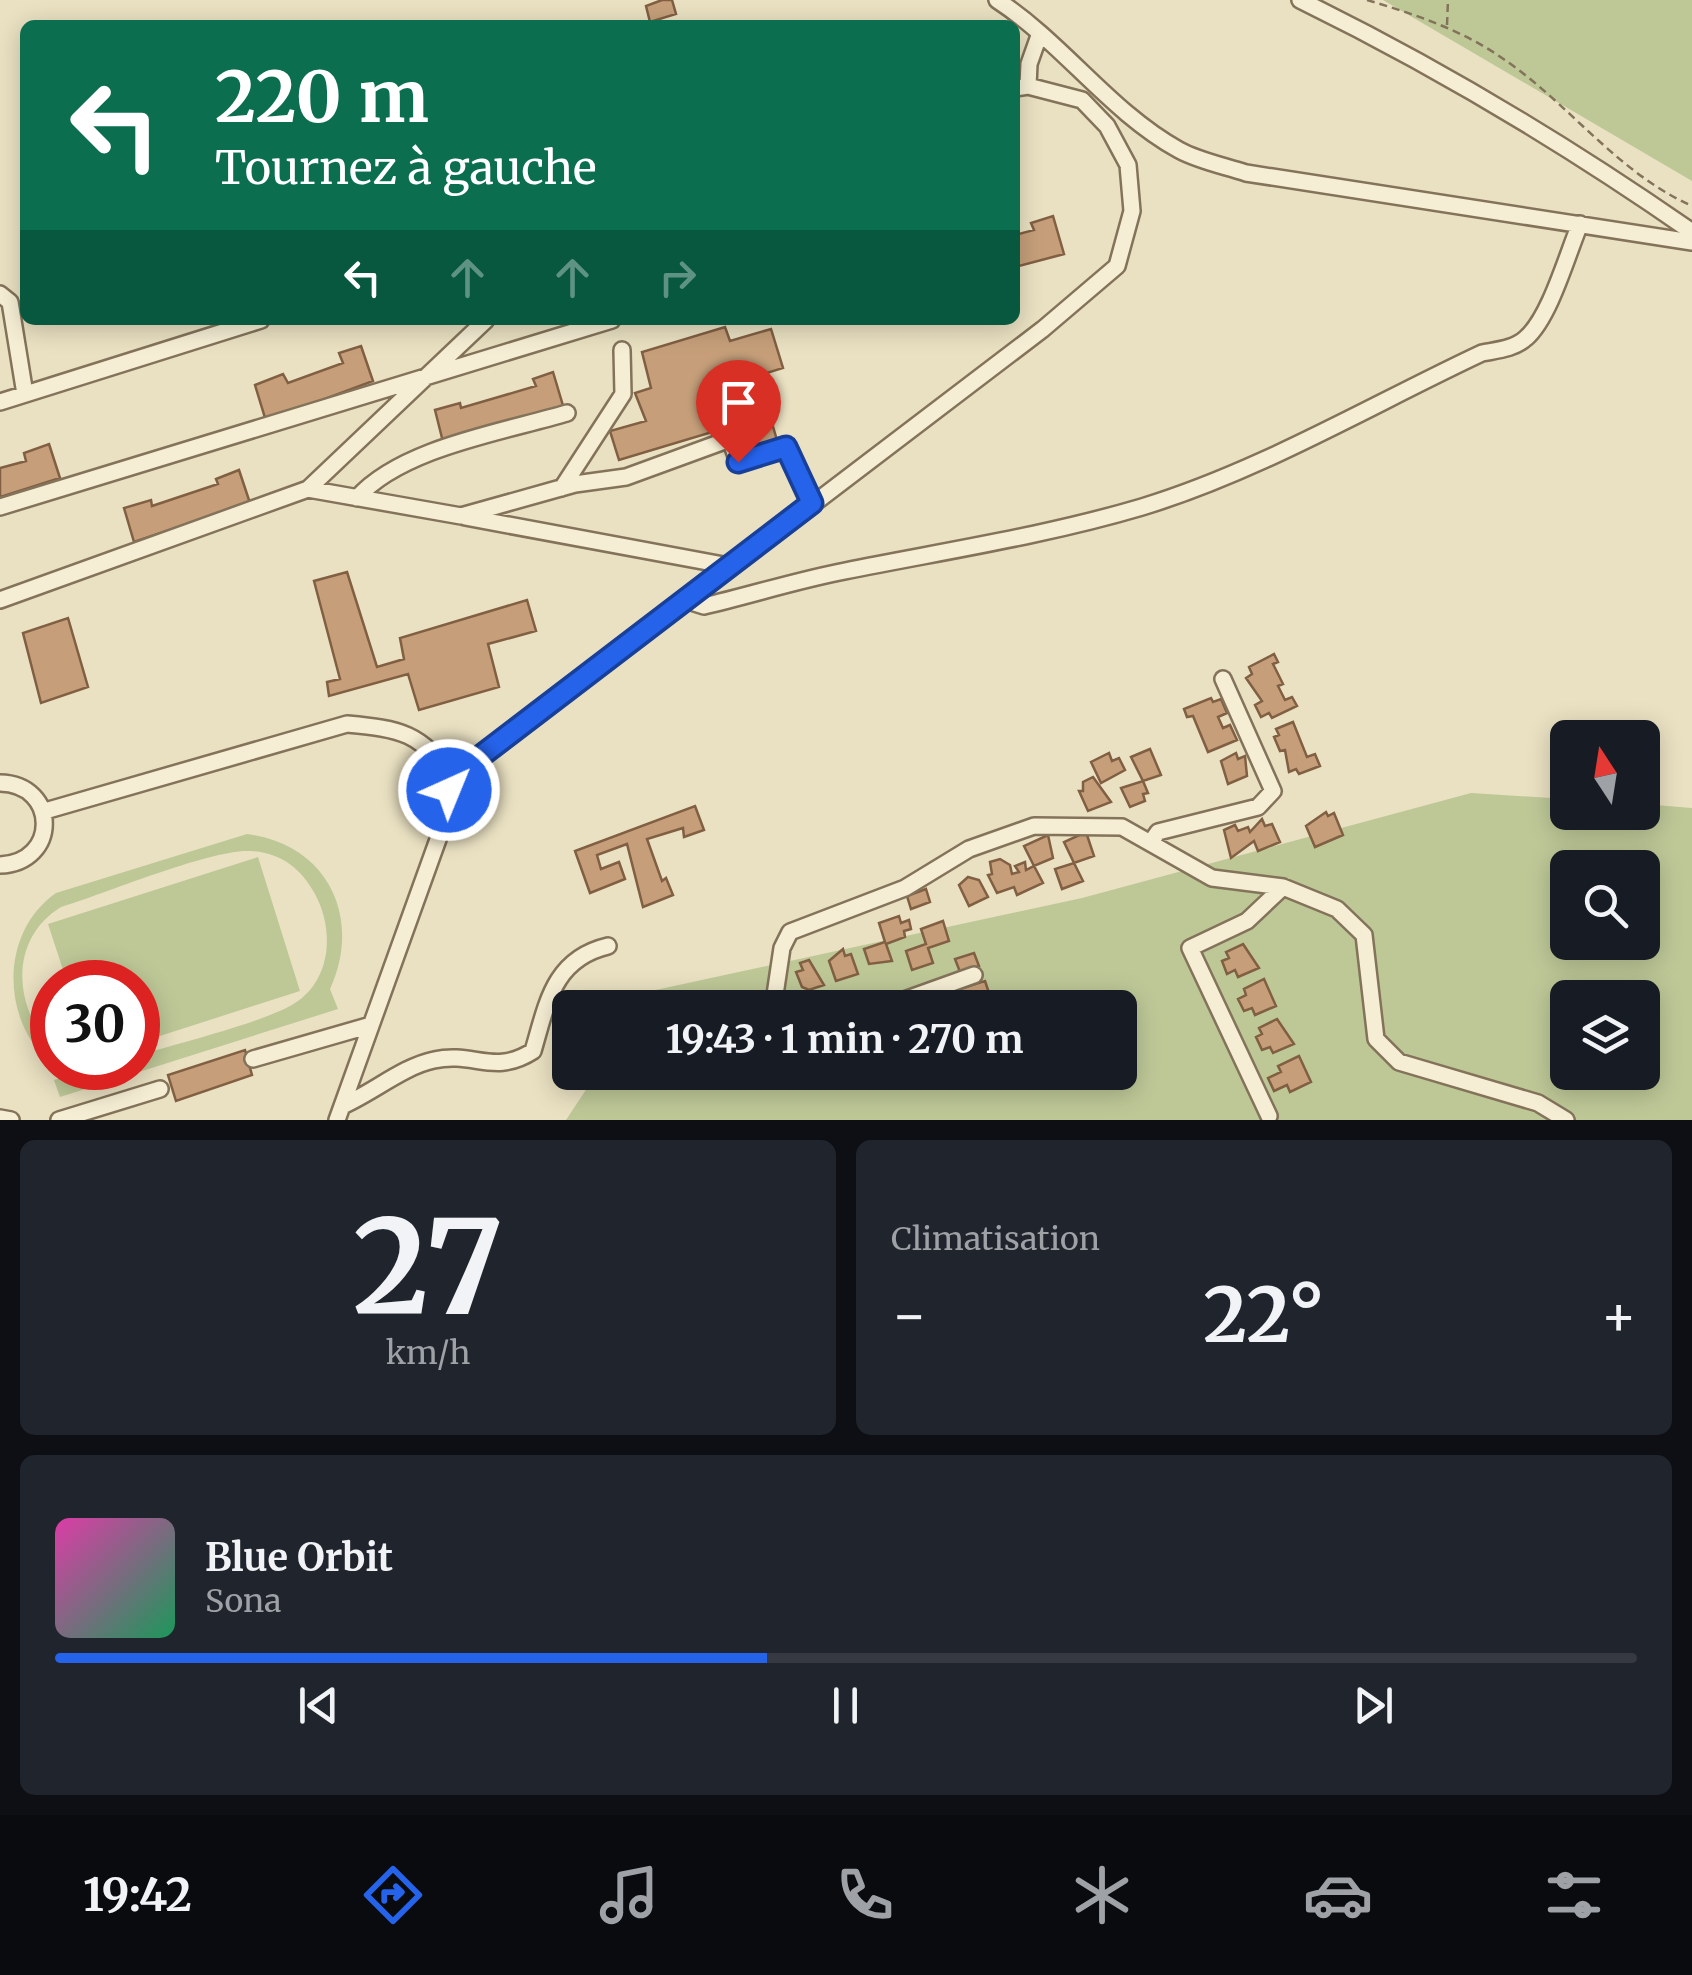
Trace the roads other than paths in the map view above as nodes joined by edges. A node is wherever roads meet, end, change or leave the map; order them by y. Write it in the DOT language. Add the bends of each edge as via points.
graph roads {
  1 [pos="997,0"];
  2 [pos="1300,0"];
  3 [pos="1040,33"];
  4 [pos="1021,87"];
  5 [pos="1580,224"];
  6 [pos="1692,232"];
  7 [pos="1692,242"];
  8 [pos="0,294"];
  9 [pos="246,325"];
  10 [pos="481,325"];
  11 [pos="596,325"];
  12 [pos="622,350"];
  13 [pos="428,376"];
  14 [pos="25,394"];
  15 [pos="0,402"];
  16 [pos="567,413"];
  17 [pos="562,488"];
  18 [pos="308,489"];
  19 [pos="357,498"];
  20 [pos="812,503"];
  21 [pos="0,506"];
  22 [pos="461,516"];
  23 [pos="730,566"];
  24 [pos="0,600"];
  25 [pos="685,600"];
  26 [pos="1223,679"];
  27 [pos="452,778"];
  28 [pos="0,782"];
  29 [pos="44,811"];
  30 [pos="1150,842"];
  31 [pos="0,865"];
  32 [pos="1283,887"];
  33 [pos="608,946"];
  34 [pos="974,976"];
  35 [pos="775,990"];
  36 [pos="934,990"];
  37 [pos="371,1025"];
  38 [pos="253,1059"];
  39 [pos="157,1090"];
  40 [pos="340,1113"];
  41 [pos="1270,1116"];
  42 [pos="0,1118"];
  43 [pos="11,1120"];
  44 [pos="59,1120"];
  45 [pos="1566,1120"];
  1 -- 3 [label="street"];
  2 -- 6 [label="street" via="1562,144"];
  3 -- 4 [label="street"];
  3 -- 5 [label="street" via="1120,108 1180,151 1246,173"];
  4 -- 20 [label="street" via="1082,100 1107,126 1128,165 1132,210 1117,266 1043,330"];
  5 -- 7 [label="street"];
  5 -- 25 [label="street" via="1528,336 1236,471 1075,526 704,606"];
  8 -- 14 [label="street" via="10,302"];
  9 -- 14 [label="street"];
  10 -- 13 [label="street"];
  11 -- 13 [label="street"];
  12 -- 17 [label="street" via="624,394"];
  13 -- 18 [label="street"];
  13 -- 21 [label="street"];
  14 -- 15 [label="street"];
  16 -- 19 [label="street" via="402,464 374,478"];
  17 -- 20 [label="street" via="626,477 730,440 738,462 786,447"];
  17 -- 22 [label="street"];
  18 -- 19 [label="street"];
  18 -- 24 [label="street"];
  19 -- 22 [label="street"];
  20 -- 23 [label="street"];
  22 -- 23 [label="street"];
  23 -- 25 [label="street"];
  25 -- 27 [label="street"];
  26 -- 30 [label="street" via="1273,791 1258,808 1158,832"];
  27 -- 29 [label="street" via="434,751 398,728 347,724"];
  27 -- 37 [label="street" via="445,820"];
  28 -- 29 [label="street" via="28,789"];
  29 -- 31 [label="street" via="37,851"];
  30 -- 32 [label="street" via="1212,878"];
  30 -- 35 [label="street" via="1122,828 1034,826 969,849 905,888 790,932"];
  32 -- 41 [label="street" via="1247,921 1190,948"];
  32 -- 45 [label="street" via="1336,910 1364,935 1376,1039 1399,1062 1538,1103"];
  33 -- 40 [label="street" via="570,962 553,984 533,1051 514,1064 430,1060"];
  34 -- 36 [label="street"];
  37 -- 38 [label="street"];
  37 -- 40 [label="street"];
  39 -- 44 [label="street"];
  42 -- 43 [label="street"];
}
